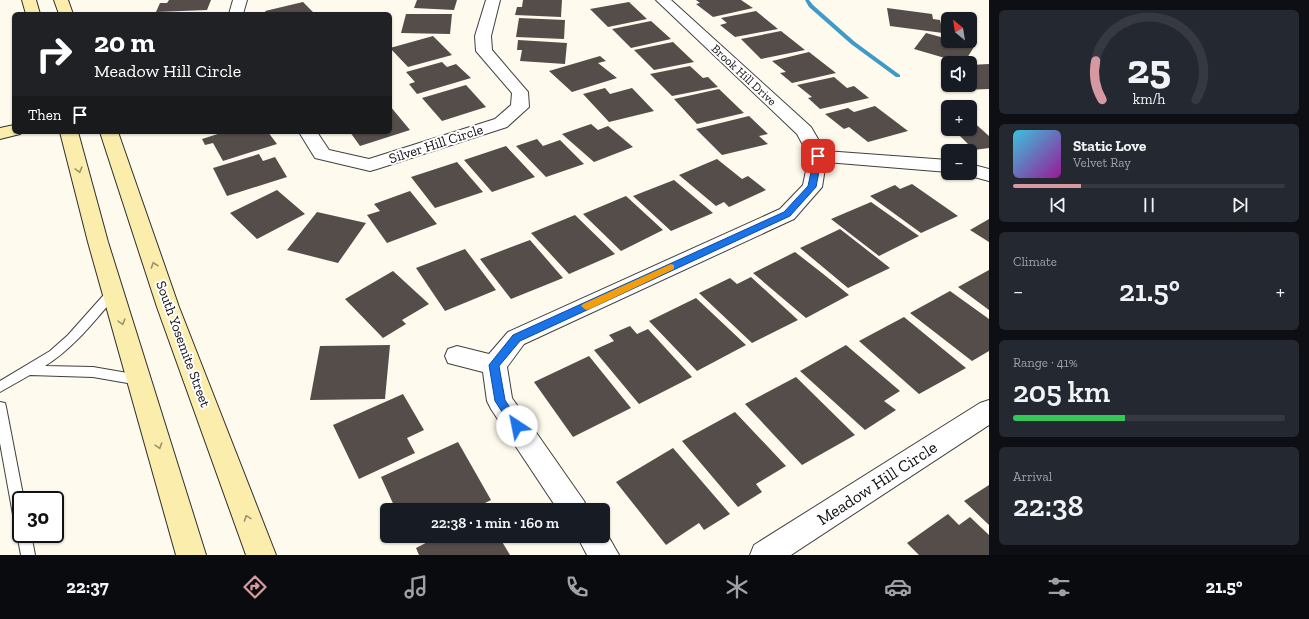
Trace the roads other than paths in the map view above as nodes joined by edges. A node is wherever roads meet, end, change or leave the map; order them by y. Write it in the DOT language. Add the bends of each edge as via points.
graph roads {
  1 [pos="29,0"];
  2 [pos="61,0"];
  3 [pos="240,0"];
  4 [pos="493,0"];
  5 [pos="663,0"];
  6 [pos="32,12"];
  7 [pos="65,12"];
  8 [pos="237,12"];
  9 [pos="12,131"];
  10 [pos="0,134"];
  11 [pos="70,134"];
  12 [pos="110,134"];
  13 [pos="309,134"];
  14 [pos="818,156"];
  15 [pos="941,165"];
  16 [pos="977,172"];
  17 [pos="989,175"];
  18 [pos="113,292"];
  19 [pos="457,356"];
  20 [pos="494,365"];
  21 [pos="28,370"];
  22 [pos="139,380"];
  23 [pos="0,386"];
  24 [pos="0,407"];
  25 [pos="989,411"];
  26 [pos="16,491"];
  27 [pos="569,503"];
  28 [pos="26,543"];
  29 [pos="596,543"];
  30 [pos="28,555"];
  31 [pos="191,555"];
  32 [pos="261,555"];
  33 [pos="604,555"];
  34 [pos="765,555"];
  1 -- 6 [label="main road"];
  2 -- 7 [label="main road"];
  3 -- 8 [label="street"];
  4 -- 13 [label="street, Silver Hill Circle" via="483,36 484,50 520,92 526,108 501,123 370,166 343,168 322,154"];
  5 -- 14 [label="street, Brook Hill Drive" via="805,132"];
  9 -- 10 [label="main road"];
  11 -- 18 [label="main road, one-way"];
  32 -- 12 [label="main road, South Yosemite Street, one-way" via="168,306"];
  14 -- 15 [label="street"];
  14 -- 20 [label="street" via="812,187 787,214 516,338"];
  16 -- 17 [label="street"];
  18 -- 21 [label="lane" via="72,338 54,354"];
  18 -- 22 [label="main road, one-way"];
  19 -- 20 [label="street"];
  20 -- 27 [label="street" via="500,401"];
  21 -- 22 [label="lane" via="92,372"];
  21 -- 23 [label="lane"];
  22 -- 31 [label="main road, one-way"];
  24 -- 26 [label="lane"];
  25 -- 34 [label="street, Meadow Hill Circle"];
  28 -- 30 [label="lane"];
  29 -- 33 [label="street"];
}
